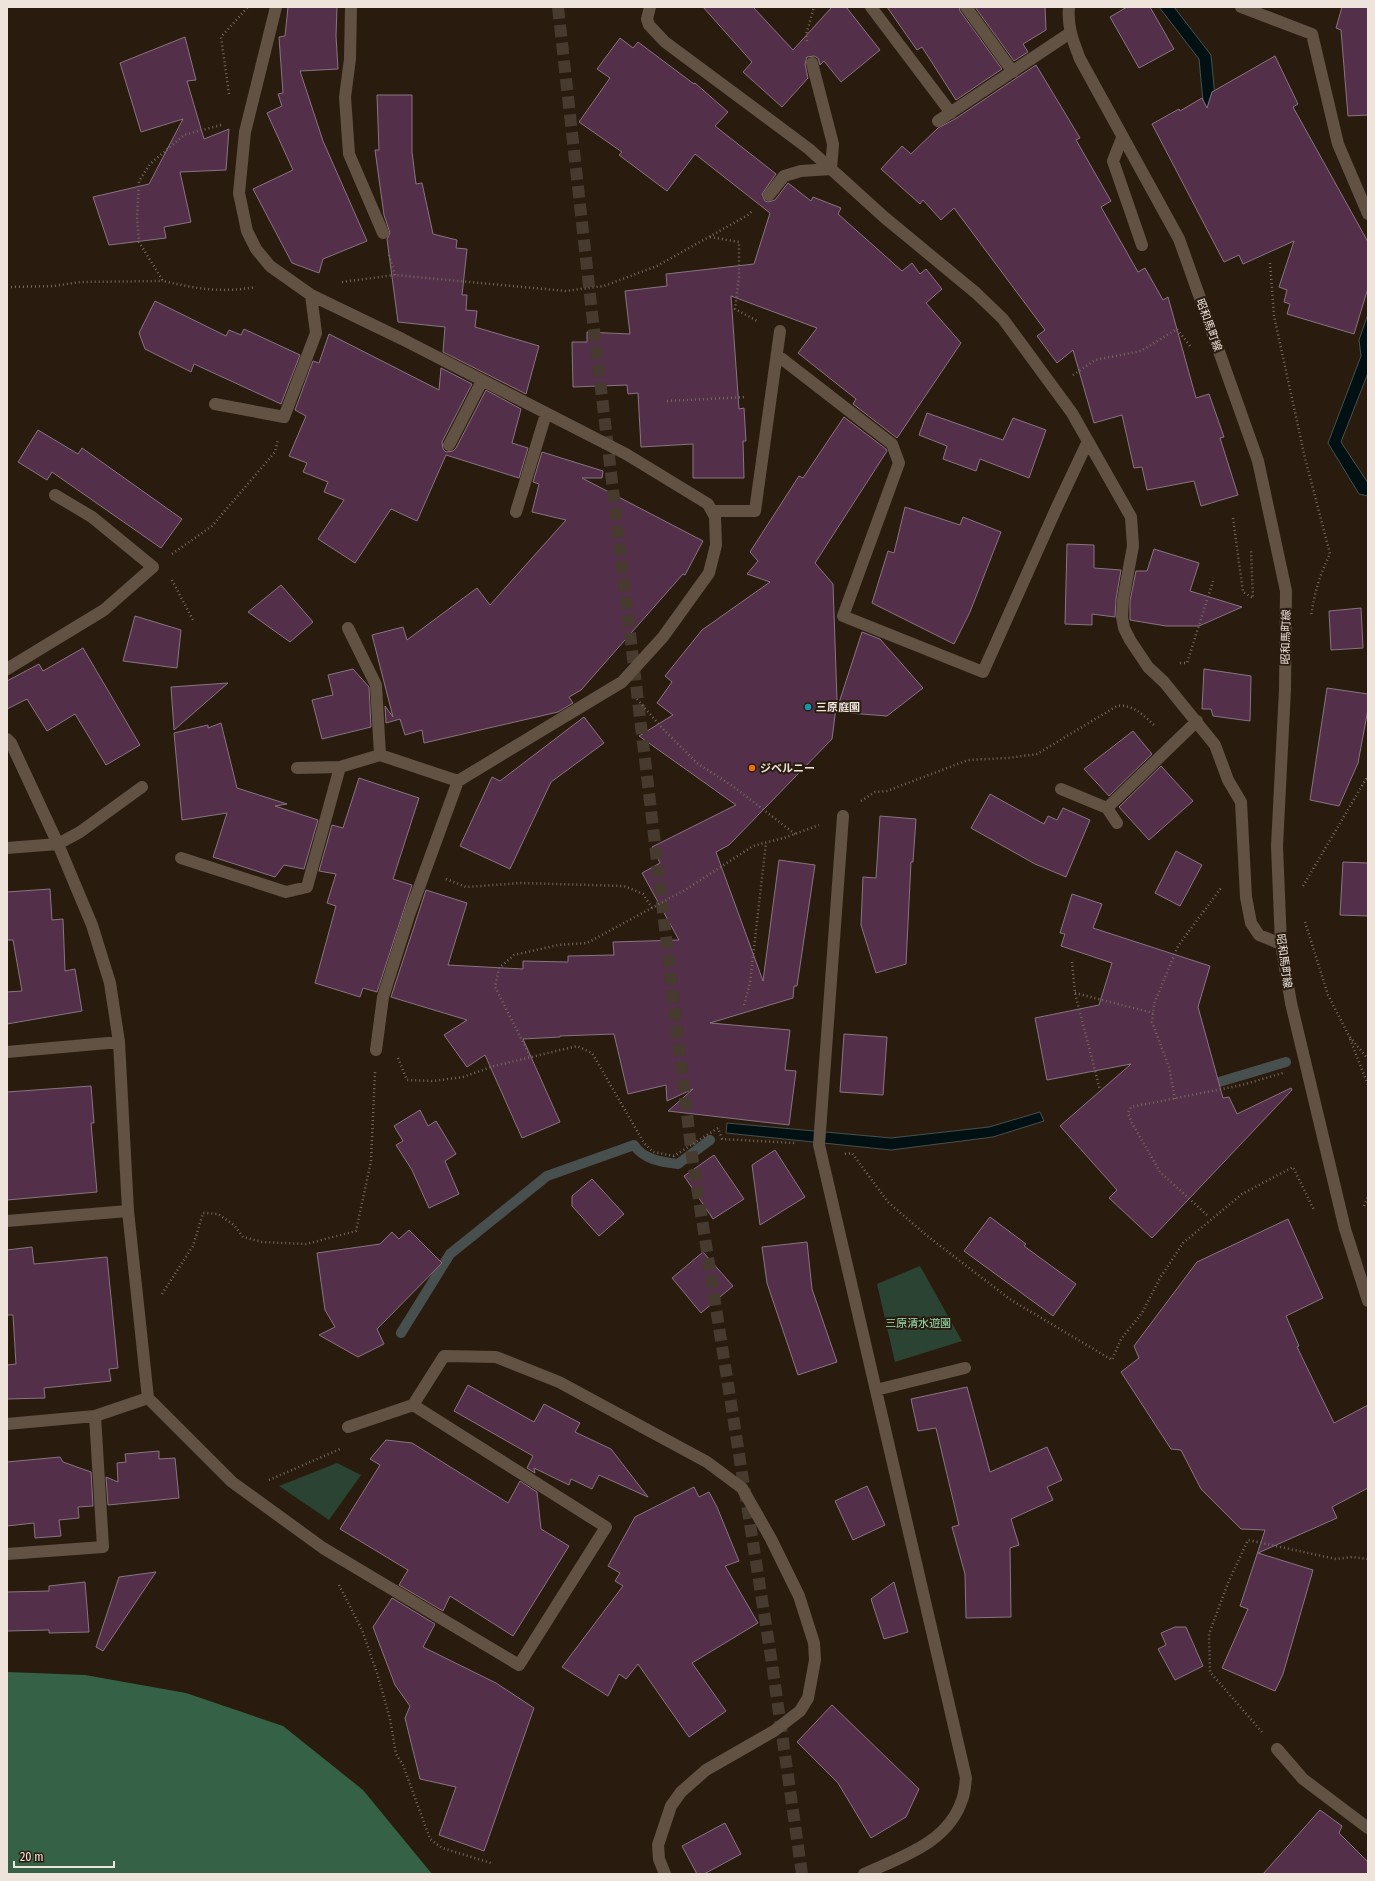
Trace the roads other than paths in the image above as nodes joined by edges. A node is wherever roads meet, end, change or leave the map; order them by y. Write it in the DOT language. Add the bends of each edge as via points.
graph roads {
  1 [pos="276,7"];
  2 [pos="351,7"];
  3 [pos="650,7"];
  4 [pos="871,7"];
  5 [pos="966,7"];
  6 [pos="1069,7"];
  7 [pos="1241,7"];
  8 [pos="1070,33"];
  9 [pos="812,63"];
  10 [pos="1012,72"];
  11 [pos="951,113"];
  12 [pos="938,121"];
  13 [pos="1122,138"];
  14 [pos="831,169"];
  15 [pos="769,195"];
  16 [pos="1368,214"];
  17 [pos="383,233"];
  18 [pos="1142,245"];
  19 [pos="311,295"];
  20 [pos="780,331"];
  21 [pos="777,355"];
  22 [pos="482,381"];
  23 [pos="215,404"];
  24 [pos="546,414"];
  25 [pos="1088,441"];
  26 [pos="449,445"];
  27 [pos="55,495"];
  28 [pos="712,511"];
  29 [pos="516,512"];
  30 [pos="348,628"];
  31 [pos="7,668"];
  32 [pos="1197,722"];
  33 [pos="7,739"];
  34 [pos="380,755"];
  35 [pos="340,767"];
  36 [pos="297,768"];
  37 [pos="458,781"];
  38 [pos="142,787"];
  39 [pos="1060,789"];
  40 [pos="1107,808"];
  41 [pos="843,816"];
  42 [pos="1117,823"];
  43 [pos="58,844"];
  44 [pos="7,848"];
  45 [pos="181,858"];
  46 [pos="1280,944"];
  47 [pos="119,1042"];
  48 [pos="376,1050"];
  49 [pos="7,1052"];
  50 [pos="128,1211"];
  51 [pos="7,1221"];
  52 [pos="1368,1301"];
  53 [pos="965,1368"];
  54 [pos="876,1390"];
  55 [pos="148,1398"];
  56 [pos="413,1405"];
  57 [pos="95,1416"];
  58 [pos="7,1424"];
  59 [pos="348,1427"];
  60 [pos="7,1554"];
  61 [pos="1277,1749"];
  62 [pos="1368,1828"];
  63 [pos="665,1874"];
  64 [pos="864,1874"];
  1 -- 19 [label="street" via="245,132 239,193 247,231 256,249 270,266"];
  2 -- 17 [label="street" via="350,59 345,97 350,154"];
  3 -- 14 [label="street" via="647,19 664,42 809,149"];
  4 -- 11 [label="street"];
  5 -- 10 [label="street"];
  6 -- 8 [label="street, 昭和馬町線"];
  7 -- 16 [label="street" via="1312,34 1338,144"];
  8 -- 10 [label="street"];
  8 -- 13 [label="street, 昭和馬町線" via="1080,59"];
  9 -- 14 [label="street" via="833,144"];
  10 -- 11 [label="street"];
  11 -- 12 [label="street"];
  13 -- 18 [label="street" via="1113,161"];
  13 -- 46 [label="street, 昭和馬町線" via="1179,239 1258,461 1286,591 1285,689 1277,846"];
  14 -- 15 [label="street" via="801,171 784,176"];
  14 -- 25 [label="street" via="1003,319 1054,388"];
  19 -- 22 [label="street"];
  19 -- 23 [label="street" via="316,333 284,417"];
  20 -- 21 [label="street"];
  21 -- 25 [label="street" via="892,444 899,463 843,616 983,672"];
  21 -- 28 [label="street" via="755,511"];
  22 -- 24 [label="street"];
  22 -- 26 [label="street"];
  24 -- 28 [label="street" via="626,454 708,504"];
  24 -- 29 [label="street"];
  25 -- 32 [label="street" via="1131,517 1133,546 1122,618 1130,640 1148,667"];
  27 -- 31 [label="street" via="92,517 157,564 104,610"];
  28 -- 37 [label="street" via="715,517 716,545 709,573 663,637 622,682"];
  30 -- 34 [label="street" via="376,685"];
  32 -- 40 [label="street"];
  32 -- 46 [label="street" via="1216,746 1228,780 1241,802 1246,897 1251,923 1259,936"];
  33 -- 43 [label="street"];
  34 -- 35 [label="street"];
  34 -- 37 [label="street"];
  35 -- 36 [label="street"];
  35 -- 45 [label="street" via="307,887 286,892"];
  37 -- 48 [label="street" via="383,997"];
  38 -- 43 [label="street" via="80,832"];
  39 -- 40 [label="street"];
  40 -- 42 [label="street"];
  41 -- 54 [label="street" via="819,1145"];
  43 -- 44 [label="street"];
  43 -- 47 [label="street" via="92,925 110,983"];
  46 -- 52 [label="street, 昭和馬町線" via="1284,973 1345,1229"];
  47 -- 49 [label="street"];
  47 -- 50 [label="street"];
  50 -- 51 [label="street"];
  50 -- 55 [label="street"];
  53 -- 54 [label="street"];
  54 -- 64 [label="street" via="966,1778 962,1800 954,1817 936,1837 916,1850"];
  55 -- 56 [label="street" via="232,1482 330,1552 519,1665 606,1527"];
  55 -- 57 [label="street"];
  56 -- 59 [label="street"];
  56 -- 63 [label="street" via="444,1356 496,1357 559,1382 707,1462 742,1488 771,1539 799,1596 814,1643 816,1660 808,1698 800,1711 774,1730 706,1770 681,1792 671,1806 658,1845 659,1859"];
  57 -- 58 [label="street"];
  57 -- 60 [label="street" via="103,1547"];
  61 -- 62 [label="street" via="1303,1779"];
}
